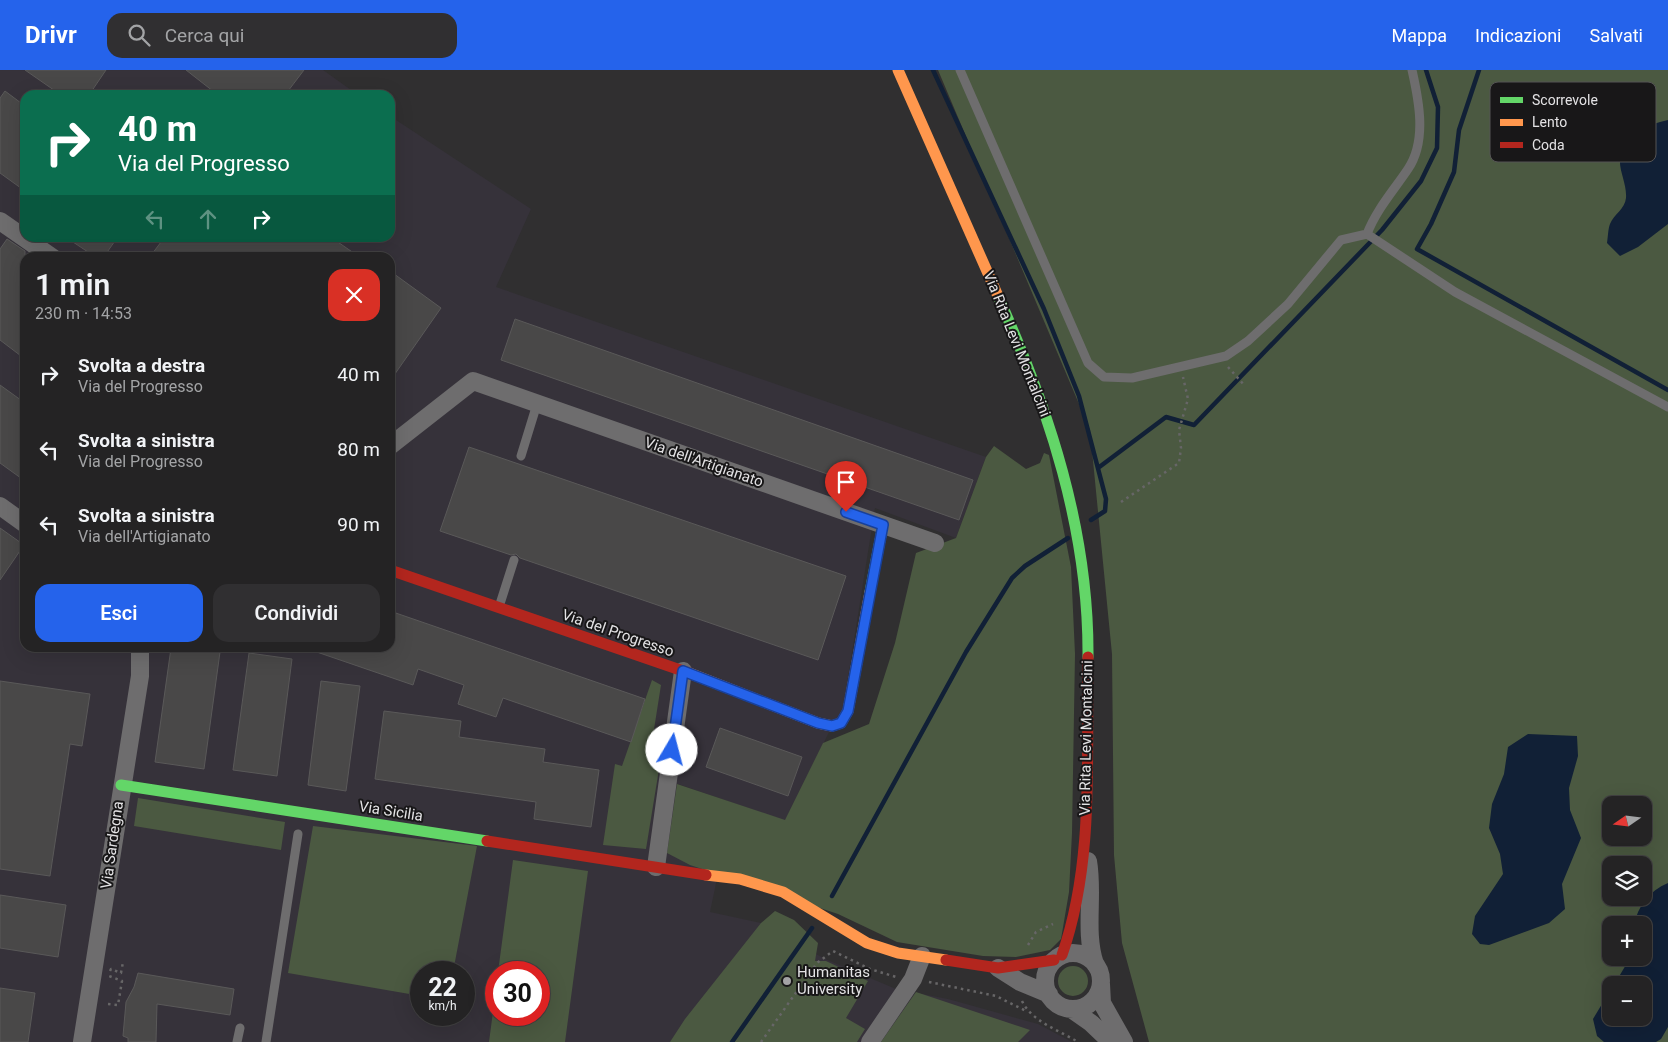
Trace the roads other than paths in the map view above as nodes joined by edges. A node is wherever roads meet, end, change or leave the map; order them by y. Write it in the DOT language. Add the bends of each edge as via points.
graph roads {
  1 [pos="898,70"];
  2 [pos="960,70"];
  3 [pos="1412,70"];
  4 [pos="0,221"];
  5 [pos="1367,234"];
  6 [pos="20,235"];
  7 [pos="30,242"];
  8 [pos="44,252"];
  9 [pos="537,404"];
  10 [pos="1668,407"];
  11 [pos="395,442"];
  12 [pos="521,456"];
  13 [pos="0,506"];
  14 [pos="20,520"];
  15 [pos="883,525"];
  16 [pos="935,543"];
  17 [pos="514,560"];
  18 [pos="395,572"];
  19 [pos="498,608"];
  20 [pos="140,652"];
  21 [pos="683,671"];
  22 [pos="122,784"];
  23 [pos="298,834"];
  24 [pos="1084,842"];
  25 [pos="656,867"];
  26 [pos="922,956"];
  27 [pos="1058,958"];
  28 [pos="1095,964"];
  29 [pos="998,968"];
  30 [pos="1101,981"];
  31 [pos="1049,994"];
  32 [pos="1071,1009"];
  33 [pos="240,1028"];
  34 [pos="82,1042"];
  35 [pos="237,1042"];
  36 [pos="266,1042"];
  37 [pos="870,1042"];
  38 [pos="1111,1042"];
  39 [pos="1124,1042"];
  1 -- 24 [label="street, Via Rita Levi Montalcini" via="1027,360 1045,408 1068,490 1088,631"];
  2 -- 5 [label="lane" via="1088,363 1104,377 1132,378 1226,356 1248,341 1288,304 1341,240"];
  3 -- 5 [label="lane" via="1418,97 1419,140 1410,166 1372,221"];
  4 -- 6 [label="street"];
  5 -- 10 [label="lane" via="1455,292"];
  7 -- 8 [label="street"];
  9 -- 11 [label="street, Via dell'Artigianato" via="473,381"];
  9 -- 12 [label="lane"];
  9 -- 15 [label="street, Via dell'Artigianato"];
  13 -- 14 [label="street"];
  15 -- 16 [label="street, Via dell'Artigianato"];
  15 -- 21 [label="street, Via del Progresso" via="848,711 841,723 832,726 818,723"];
  17 -- 19 [label="lane"];
  18 -- 19 [label="street, Via del Progresso"];
  19 -- 21 [label="street, Via del Progresso"];
  20 -- 22 [label="street, Via Sardegna" via="140,676"];
  21 -- 25 [label="street"];
  22 -- 25 [label="street, Via Sicilia"];
  22 -- 34 [label="street, Via Sardegna"];
  23 -- 36 [label="lane"];
  24 -- 27 [label="street, Via Rita Levi Montalcini" via="1073,924"];
  24 -- 28 [label="street, Via Rita Levi Montalcini" via="1090,873 1089,948"];
  25 -- 26 [label="street, Via Sicilia" via="764,885 783,892 867,943 898,953"];
  26 -- 29 [label="street, Via Sicilia"];
  26 -- 37 [label="street" via="913,979"];
  27 -- 28 [label="street" via="1080,954"];
  27 -- 29 [label="street, Via Sicilia"];
  27 -- 31 [label="street, Via Rita Levi Montalcini" via="1046,976 1045,986"];
  28 -- 30 [label="street, Via Rita Levi Montalcini"];
  29 -- 31 [label="street"];
  30 -- 32 [label="street" via="1100,990 1088,1005"];
  30 -- 39 [label="street, Via Rita Levi Montalcini" via="1102,1003"];
  31 -- 32 [label="street" via="1062,1007"];
  32 -- 38 [label="street"];
  33 -- 35 [label="lane"];
}
